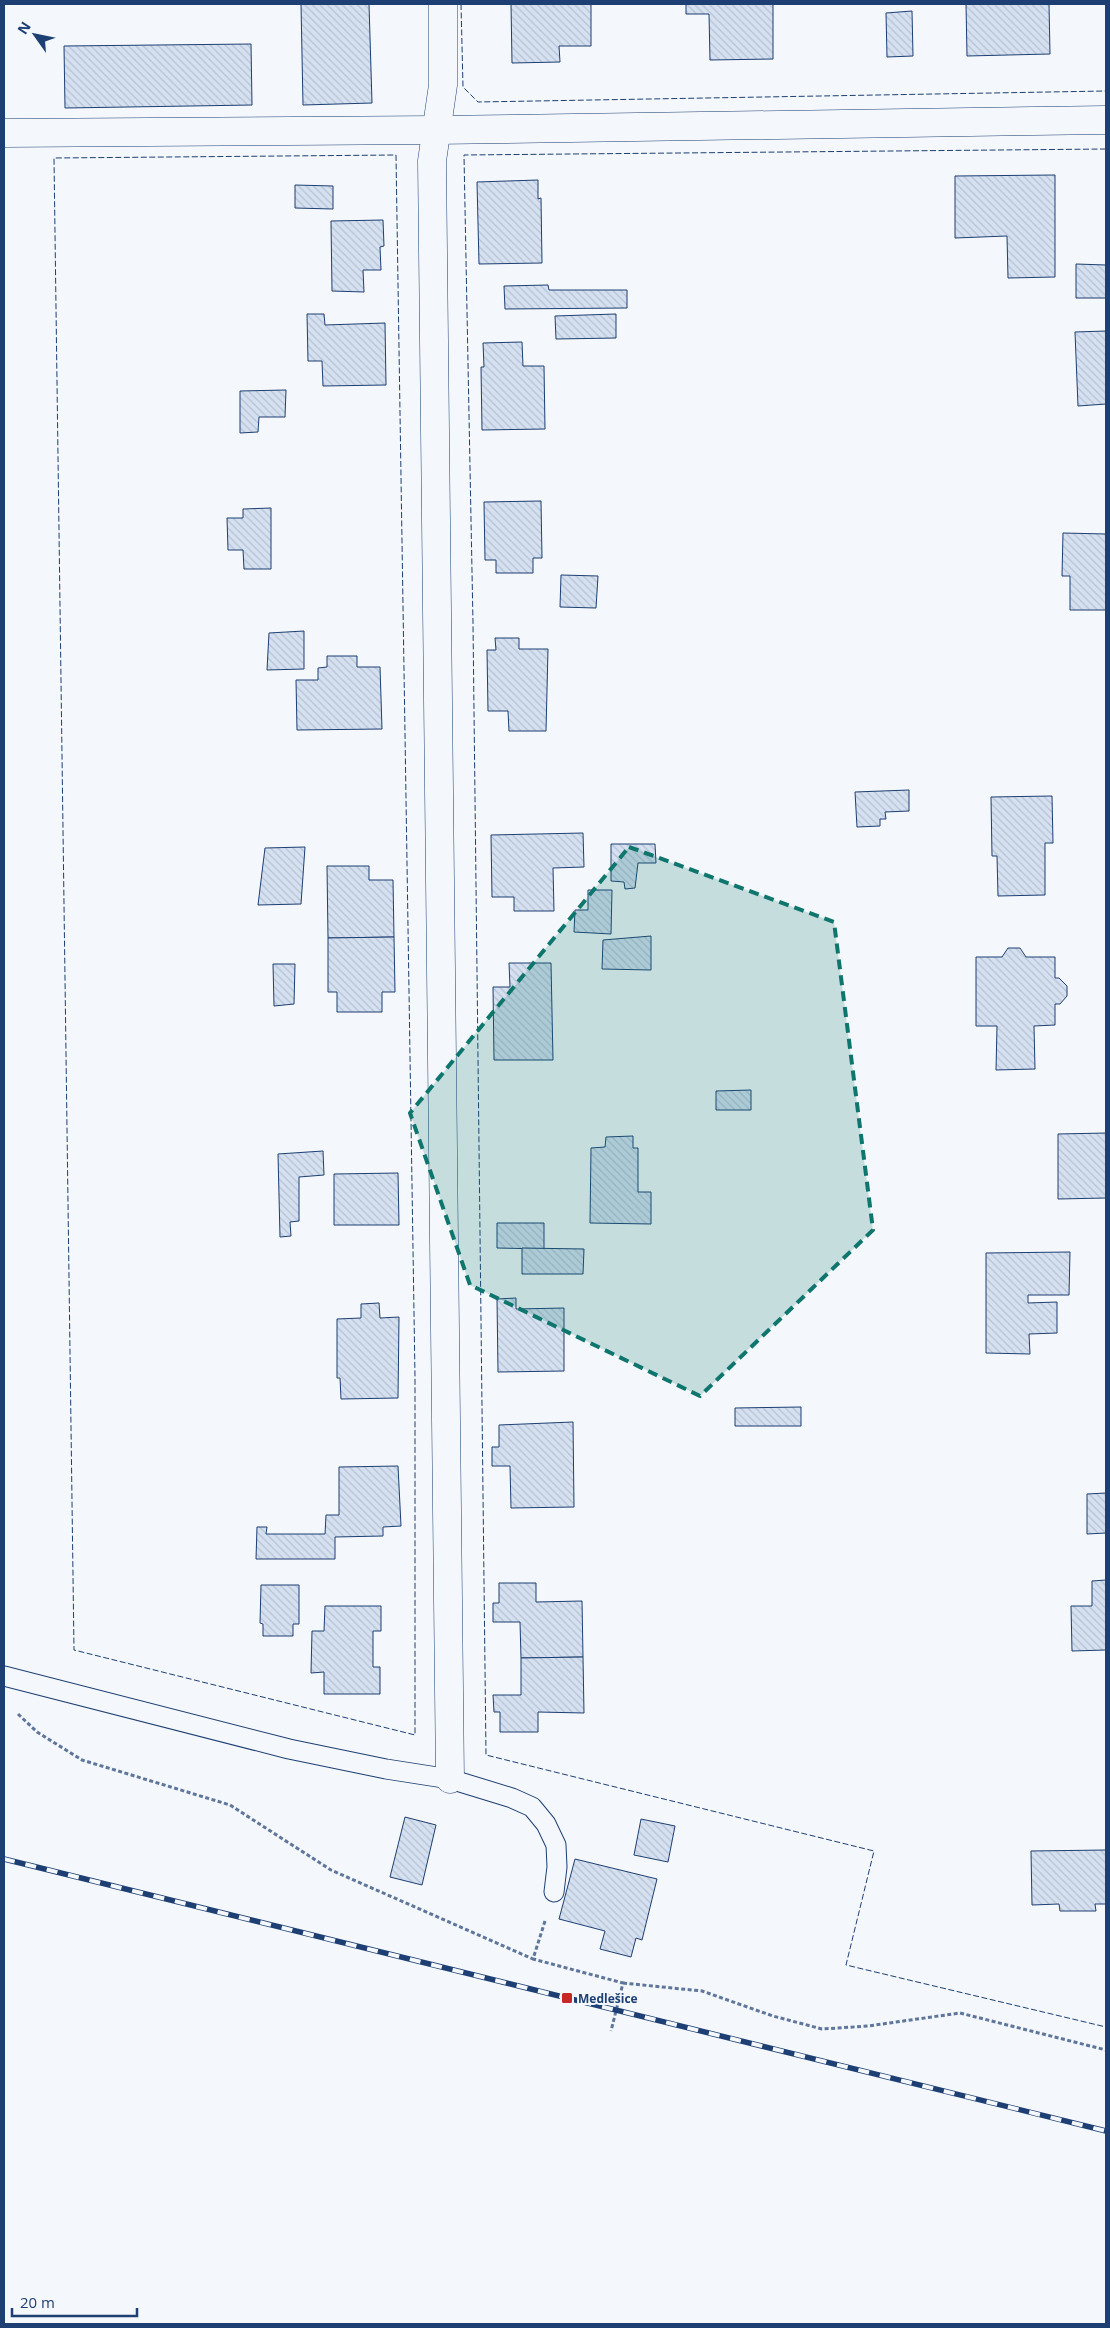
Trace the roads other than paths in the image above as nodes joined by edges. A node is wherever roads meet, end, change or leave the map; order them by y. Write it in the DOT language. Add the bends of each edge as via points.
graph roads {
  1 [pos="443,4"];
  2 [pos="1106,120"];
  3 [pos="436,130"];
  4 [pos="4,133"];
  5 [pos="4,1676"];
  6 [pos="450,1779"];
  7 [pos="554,1892"];
  1 -- 3 [label="street" via="443,85"];
  2 -- 3 [label="street"];
  3 -- 4 [label="street"];
  3 -- 6 [label="street" via="432,161"];
  5 -- 6 [label="lane" via="289,1749"];
  6 -- 7 [label="lane" via="532,1807 556,1844"];
}
